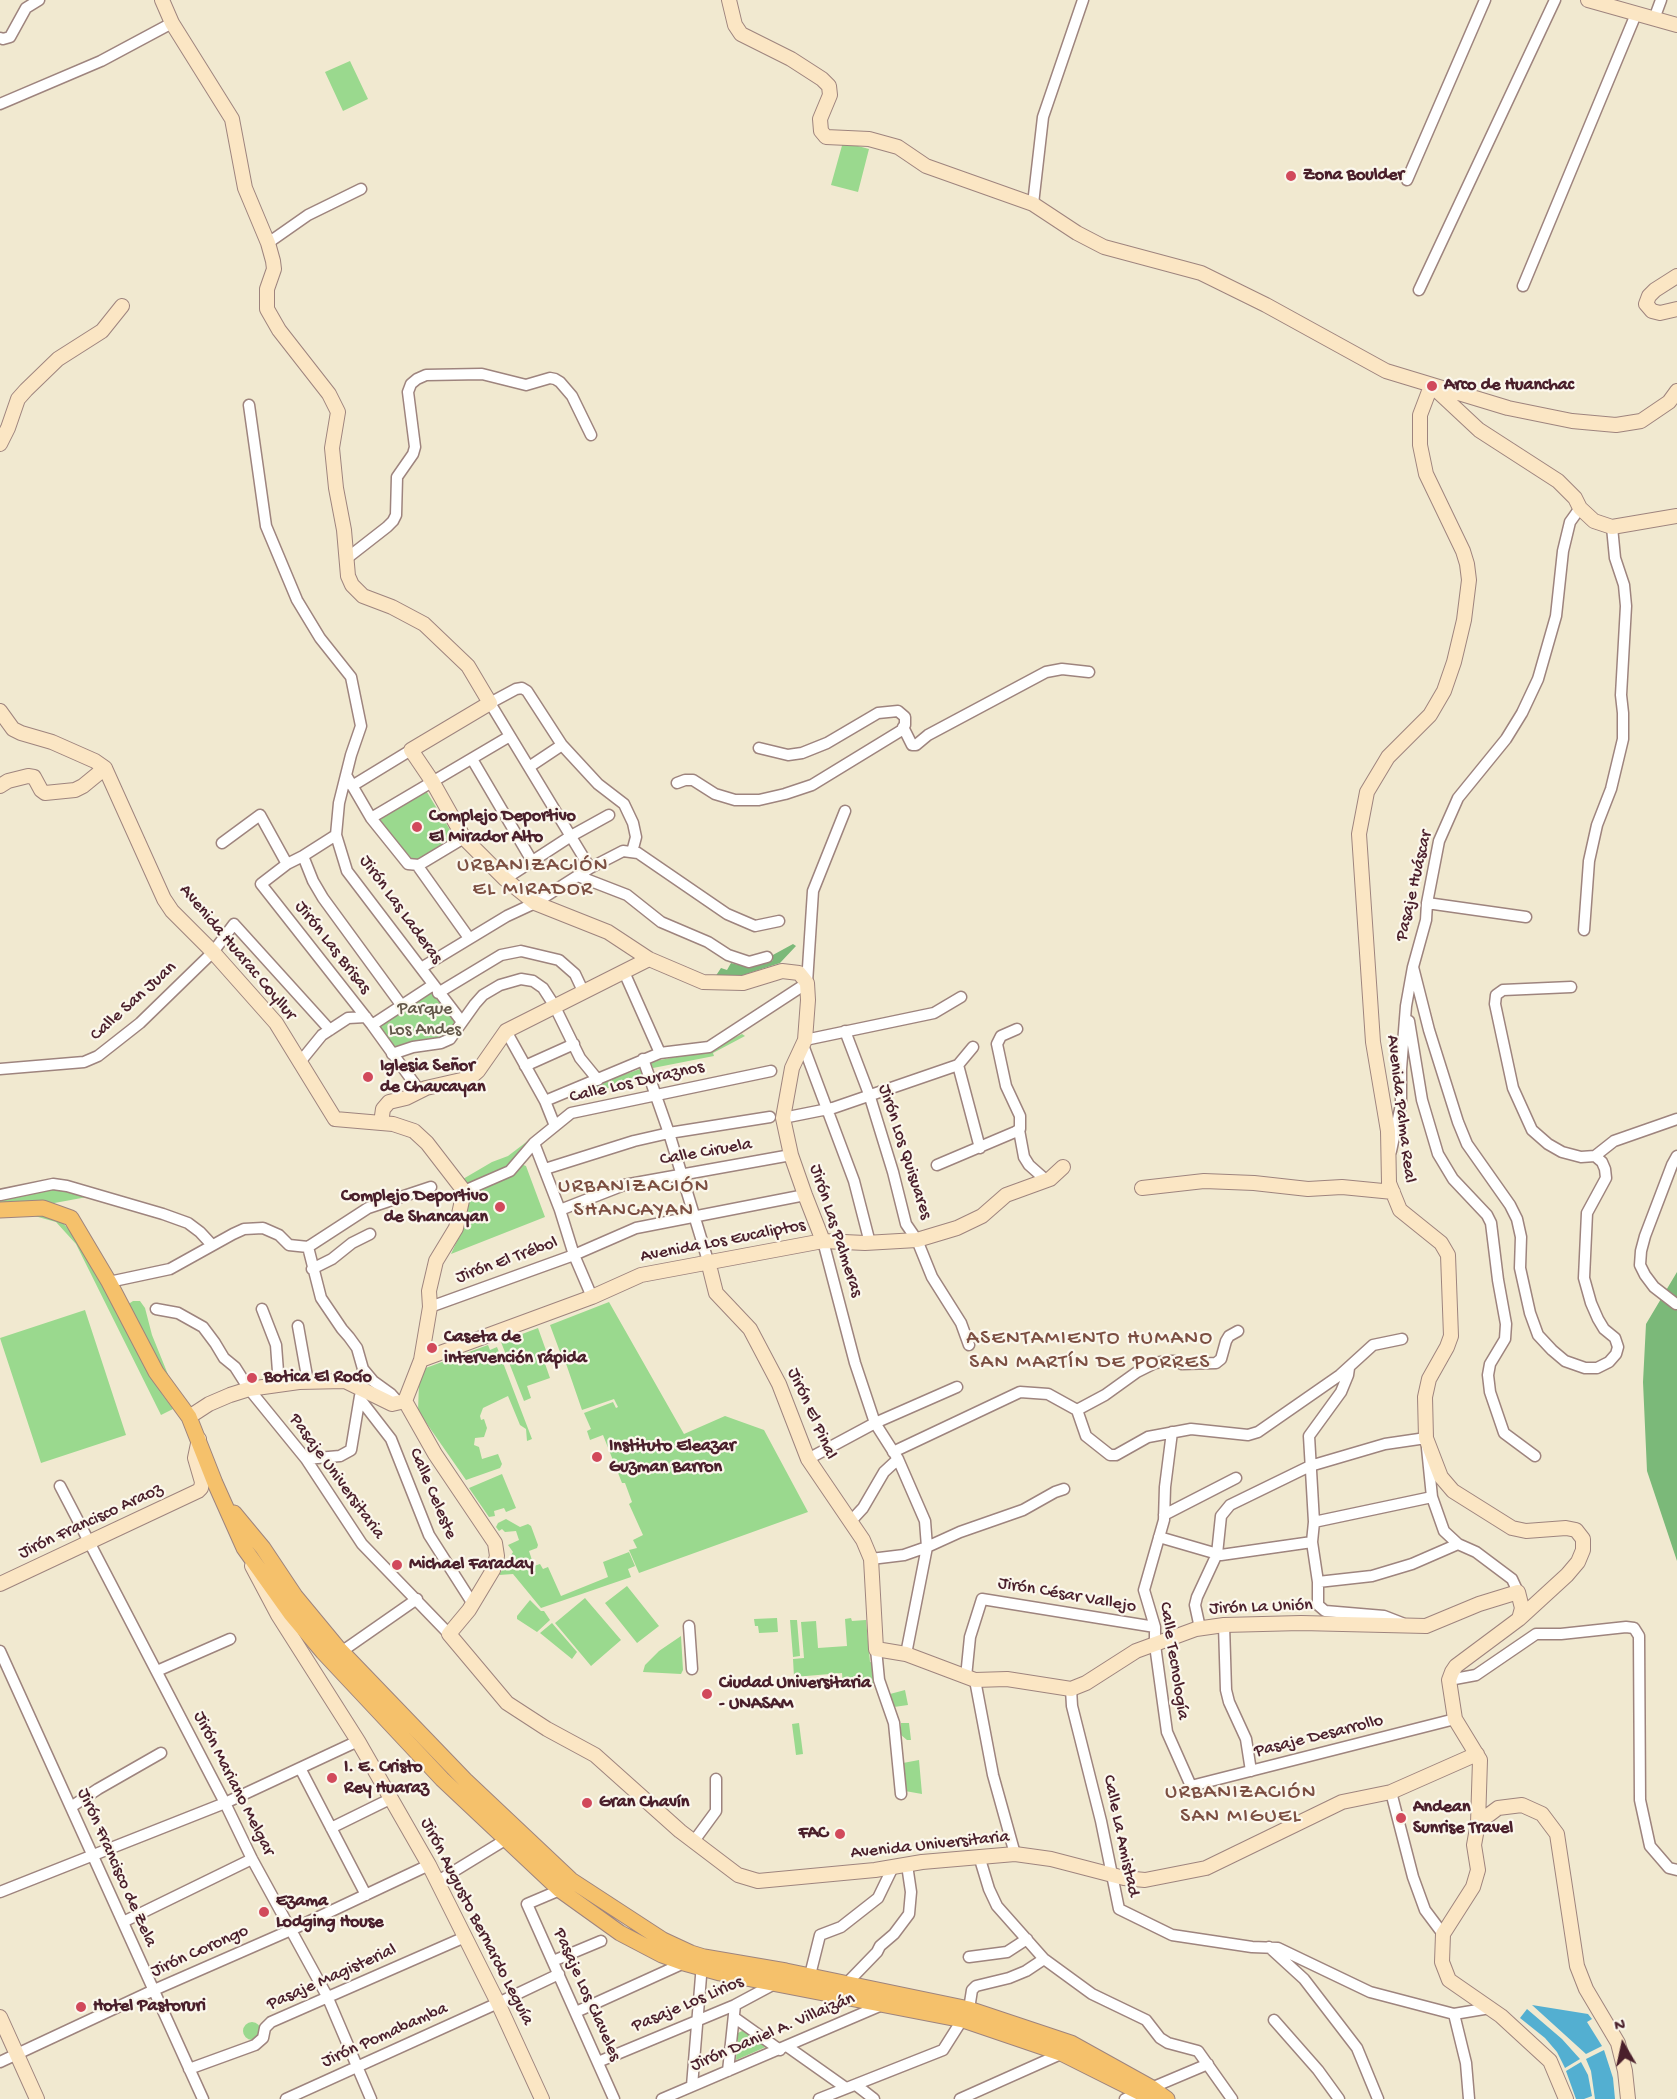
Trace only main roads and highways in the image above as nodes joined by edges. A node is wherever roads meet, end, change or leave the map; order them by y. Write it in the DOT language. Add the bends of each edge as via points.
graph roads {
  1 [pos="162,0"];
  2 [pos="729,0"];
  3 [pos="1588,0"];
  4 [pos="1613,4"];
  5 [pos="1677,25"];
  6 [pos="1677,276"];
  7 [pos="122,306"];
  8 [pos="1677,309"];
  9 [pos="1431,386"];
  10 [pos="1677,391"];
  11 [pos="1472,398"];
  12 [pos="1461,414"];
  13 [pos="0,444"];
  14 [pos="1677,516"];
  15 [pos="0,711"];
  16 [pos="105,768"];
  17 [pos="0,786"];
  18 [pos="650,959"];
  19 [pos="381,1123"];
  20 [pos="1063,1167"];
  21 [pos="1142,1188"];
  22 [pos="1393,1192"];
  23 [pos="0,1210"];
  24 [pos="823,1241"];
  25 [pos="708,1261"];
  26 [pos="421,1360"];
  27 [pos="402,1405"];
  28 [pos="189,1417"];
  29 [pos="200,1443"];
  30 [pos="227,1506"];
  31 [pos="244,1548"];
  32 [pos="0,1584"];
  33 [pos="1519,1619"];
  34 [pos="337,1657"];
  35 [pos="971,1678"];
  36 [pos="1477,1754"];
  37 [pos="1478,1823"];
  38 [pos="695,1960"];
  39 [pos="888,1998"];
  40 [pos="0,2017"];
  41 [pos="1147,2093"];
  42 [pos="37,2099"];
  43 [pos="542,2099"];
  44 [pos="1167,2099"];
  45 [pos="1566,2099"];
  46 [pos="1628,2099"];
  1 -- 18 [label="main road" via="172,23 232,119 245,188 273,261 267,309 336,403 332,448 352,585 363,596 424,624 468,666 490,703 411,750 464,838 505,879 535,903 608,932"];
  2 -- 9 [label="main road" via="741,34 791,59 829,86 830,95 820,119 825,137 869,139 898,147 927,166 1033,204 1104,247 1201,273 1386,371"];
  3 -- 4 [label="main road"];
  4 -- 5 [label="main road"];
  6 -- 8 [label="main road" via="1649,296 1646,304 1659,313"];
  7 -- 13 [label="main road" via="102,331 58,359 18,399"];
  9 -- 11 [label="main road"];
  9 -- 12 [label="main road"];
  9 -- 22 [label="main road, Avenida Palma Real" via="1420,415 1420,445 1426,474 1463,551 1469,580 1459,641 1444,691 1430,715 1388,757 1367,792 1359,834 1373,1042 1388,1131 1389,1183"];
  10 -- 11 [label="main road" via="1669,402 1641,421 1616,425 1572,422"];
  11 -- 12 [label="main road" via="1461,406"];
  12 -- 14 [label="main road" via="1558,481 1594,520 1612,527"];
  15 -- 16 [label="main road" via="13,729 52,742"];
  16 -- 17 [label="main road" via="75,790 45,794 34,777 28,776"];
  16 -- 19 [label="main road, Avenida Huarac Coyllur" via="172,911 276,1023 335,1119"];
  18 -- 19 [label="main road" via="506,1031 470,1078 389,1102 381,1114"];
  18 -- 24 [label="main road, Jirón Las Palmeras" via="703,982 743,983 782,971 799,973 807,983 804,1043 777,1117"];
  19 -- 26 [label="main road, Avenida Huarac Coyllur" via="414,1131 464,1191 456,1228 436,1261"];
  20 -- 24 [label="main road, Avenida Los Eucaliptos" via="1047,1180 1006,1195 982,1216 957,1228 917,1240"];
  21 -- 22 [label="main road" via="1204,1181"];
  22 -- 33 [label="main road, Avenida Palma Real" via="1400,1210 1441,1243 1448,1255 1451,1336 1429,1379 1425,1397 1426,1438 1441,1477 1453,1491 1512,1528 1566,1528 1576,1530 1583,1539 1584,1550 1578,1562"];
  23 -- 28 [label="main road" via="43,1208 71,1218 110,1282 156,1372"];
  24 -- 25 [label="main road, Avenida Los Eucaliptos"];
  25 -- 26 [label="main road, Avenida Los Eucaliptos" via="641,1275"];
  25 -- 35 [label="main road, Jirón El Pinal" via="716,1293 750,1329 779,1384 808,1459 863,1540 871,1559 876,1649 906,1654"];
  26 -- 27 [label="main road"];
  27 -- 28 [label="main road" via="360,1394 345,1381 308,1382 249,1389 209,1404"];
  27 -- 36 [label="main road, Avenida Universitaria" via="495,1543 493,1570 449,1634 507,1703 595,1755 738,1875 758,1881 1015,1854 1145,1880 1206,1868 1342,1802 1391,1792"];
  28 -- 29 [label="main road"];
  29 -- 30 [label="main road"];
  29 -- 32 [label="main road, Jirón Francisco Araoz" via="195,1458 202,1482 198,1491"];
  30 -- 31 [label="main road"];
  30 -- 34 [label="main road" via="263,1548"];
  31 -- 34 [label="main road" via="305,1633"];
  31 -- 43 [label="main road, Jirón Augusto Bernardo Leguía" via="278,1615 358,1741 438,1881"];
  33 -- 35 [label="main road, Jirón La Unión" via="1522,1608 1518,1592 1426,1626 1301,1623 1200,1628 1136,1651 1071,1689"];
  33 -- 36 [label="main road, Avenida Palma Real" via="1456,1666 1449,1680 1455,1719"];
  34 -- 38 [label="main road" via="569,1878"];
  34 -- 38 [label="main road" via="442,1779 560,1890 620,1932 662,1955"];
  36 -- 37 [label="main road"];
  37 -- 45 [label="main road" via="1474,1845 1478,1870 1473,1887 1443,1934 1442,1962 1449,1980 1490,2008 1550,2061"];
  37 -- 46 [label="main road" via="1498,1808 1522,1805 1542,1814 1557,1834 1577,1966 1618,2043"];
  38 -- 39 [label="main road" via="810,1975 848,1983"];
  38 -- 39 [label="main road" via="720,1973"];
  39 -- 41 [label="main road" via="966,2014 1067,2049"];
  40 -- 42 [label="main road"];
  41 -- 44 [label="main road"];
}
